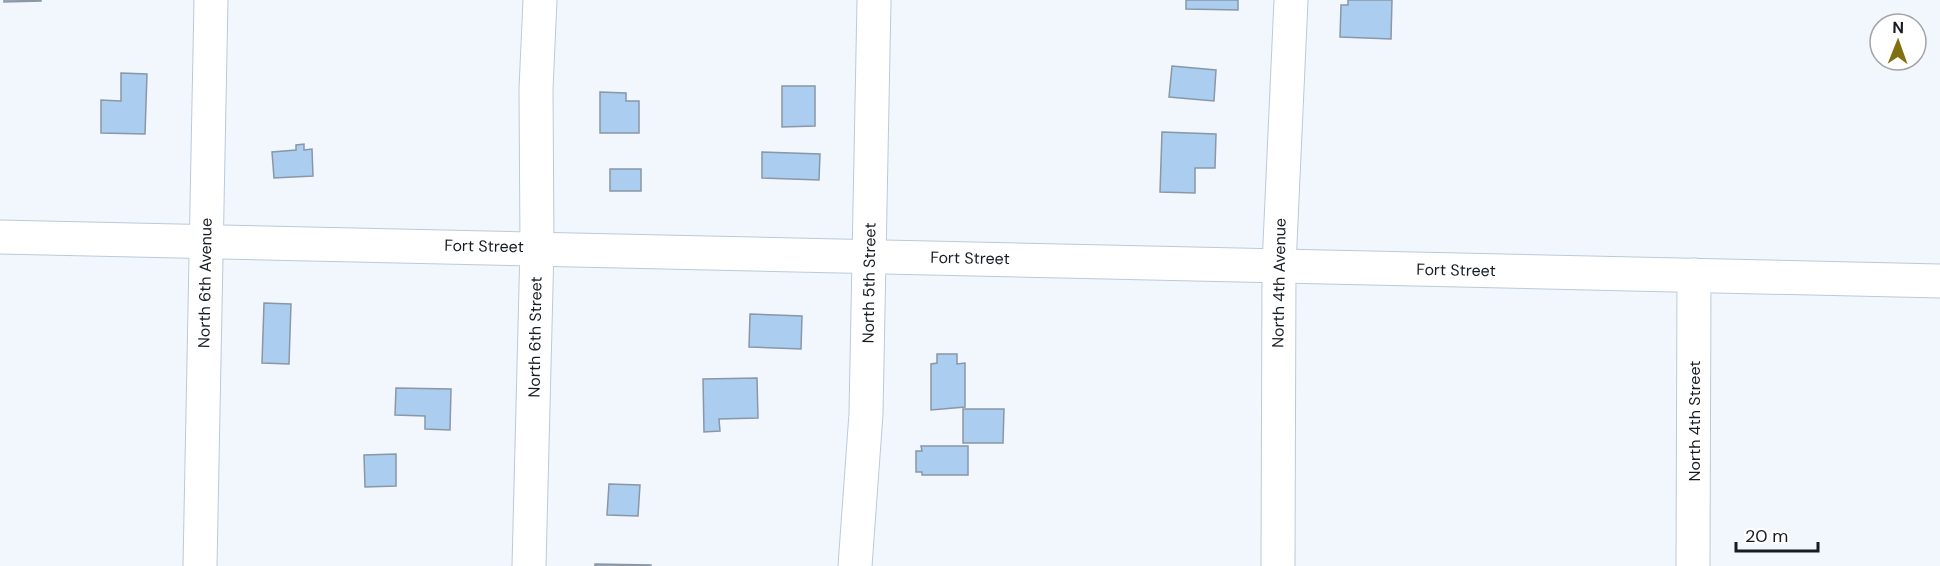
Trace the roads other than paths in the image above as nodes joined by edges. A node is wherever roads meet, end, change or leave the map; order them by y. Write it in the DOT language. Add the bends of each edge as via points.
graph roads {
  1 [pos="211,0"];
  2 [pos="540,0"];
  3 [pos="874,0"];
  4 [pos="1291,0"];
  5 [pos="0,237"];
  6 [pos="205,241"];
  7 [pos="537,247"];
  8 [pos="869,256"];
  9 [pos="1279,266"];
  10 [pos="1694,275"];
  11 [pos="1940,281"];
  12 [pos="200,566"];
  13 [pos="529,566"];
  14 [pos="855,566"];
  15 [pos="1278,566"];
  16 [pos="1694,566"];
  1 -- 6 [label="street, North 6th Avenue"];
  2 -- 7 [label="street, North 6th Street"];
  3 -- 8 [label="street, North 5th Street"];
  4 -- 9 [label="street, North 4th Avenue"];
  5 -- 6 [label="street, Fort Street"];
  6 -- 7 [label="street, Fort Street"];
  6 -- 12 [label="street, North 6th Avenue"];
  7 -- 8 [label="street, Fort Street"];
  7 -- 13 [label="street, North 6th Street"];
  8 -- 9 [label="street, Fort Street"];
  8 -- 14 [label="street, North 5th Street" via="866,414"];
  9 -- 10 [label="street, Fort Street"];
  9 -- 15 [label="street, North 4th Avenue"];
  10 -- 11 [label="street, Fort Street"];
  10 -- 16 [label="street, North 4th Street"];
}
